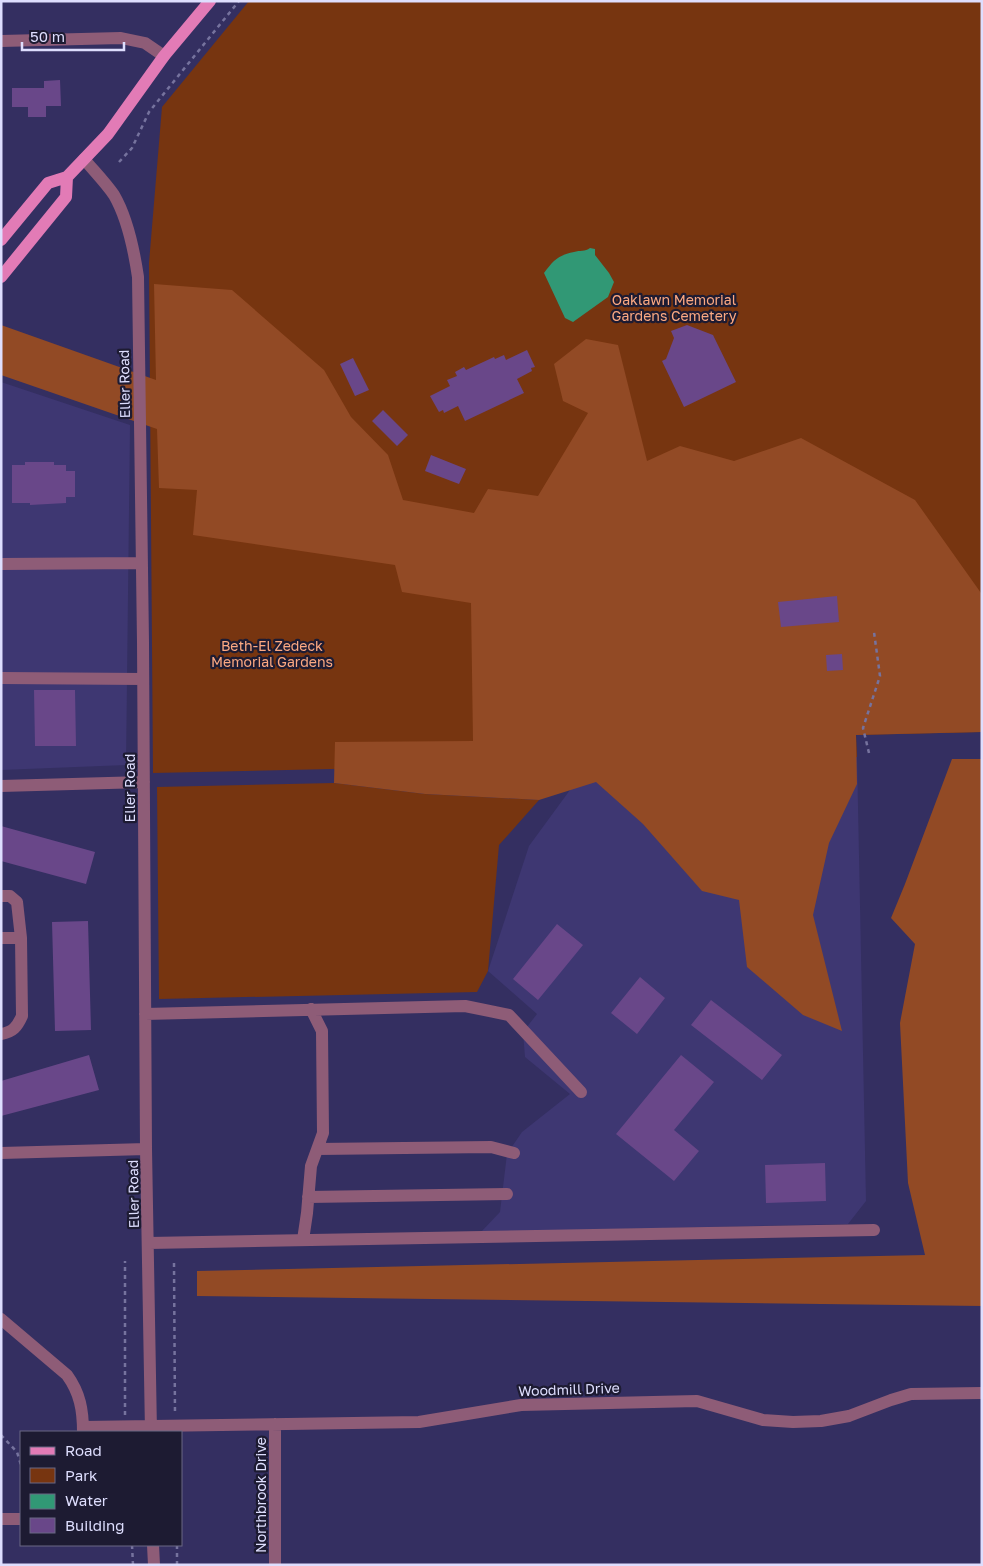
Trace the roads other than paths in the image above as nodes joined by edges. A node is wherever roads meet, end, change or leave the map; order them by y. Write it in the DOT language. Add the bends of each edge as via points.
graph roads {
  1 [pos="210,1"];
  2 [pos="1,41"];
  3 [pos="164,56"];
  4 [pos="84,159"];
  5 [pos="67,178"];
  6 [pos="1,240"];
  7 [pos="3,272"];
  8 [pos="141,563"];
  9 [pos="1,564"];
  10 [pos="1,678"];
  11 [pos="143,679"];
  12 [pos="144,782"];
  13 [pos="1,786"];
  14 [pos="1,896"];
  15 [pos="1,938"];
  16 [pos="21,938"];
  17 [pos="311,1009"];
  18 [pos="145,1014"];
  19 [pos="1,1034"];
  20 [pos="581,1092"];
  21 [pos="318,1148"];
  22 [pos="146,1149"];
  23 [pos="1,1153"];
  24 [pos="514,1153"];
  25 [pos="507,1194"];
  26 [pos="308,1197"];
  27 [pos="874,1230"];
  28 [pos="303,1240"];
  29 [pos="149,1243"];
  30 [pos="1,1319"];
  31 [pos="982,1393"];
  32 [pos="275,1424"];
  33 [pos="151,1429"];
  34 [pos="83,1430"];
  35 [pos="1,1519"];
  36 [pos="20,1519"];
  37 [pos="153,1546"];
  38 [pos="154,1565"];
  39 [pos="275,1565"];
  1 -- 3 [label="main road"];
  2 -- 3 [label="street" via="121,38 145,43"];
  3 -- 4 [label="main road" via="108,134"];
  4 -- 5 [label="main road"];
  4 -- 8 [label="street, Eller Road" via="119,204 138,277"];
  5 -- 6 [label="main road" via="48,183"];
  5 -- 7 [label="main road" via="66,197"];
  8 -- 9 [label="street"];
  8 -- 11 [label="street, Eller Road"];
  10 -- 11 [label="street"];
  11 -- 12 [label="street, Eller Road"];
  12 -- 13 [label="street"];
  12 -- 18 [label="street, Eller Road"];
  14 -- 16 [label="street" via="10,896 17,902"];
  15 -- 16 [label="street"];
  16 -- 19 [label="street" via="22,1016 18,1026"];
  17 -- 18 [label="street"];
  17 -- 20 [label="street" via="464,1006 509,1015"];
  17 -- 21 [label="street" via="322,1031 323,1133"];
  18 -- 22 [label="street, Eller Road"];
  21 -- 24 [label="street" via="492,1147"];
  21 -- 26 [label="street" via="311,1166"];
  22 -- 23 [label="street"];
  22 -- 29 [label="street, Eller Road"];
  25 -- 26 [label="street"];
  26 -- 28 [label="street"];
  27 -- 28 [label="street"];
  28 -- 29 [label="street"];
  29 -- 33 [label="street, Eller Road"];
  30 -- 34 [label="street" via="67,1375 79,1395"];
  31 -- 32 [label="street, Woodmill Drive" via="911,1394 849,1416 812,1422 763,1420 697,1401 521,1405 419,1422"];
  32 -- 33 [label="street, Woodmill Drive"];
  32 -- 39 [label="street, Northbrook Drive"];
  33 -- 34 [label="street, Woodmill Drive"];
  35 -- 36 [label="street"];
  37 -- 38 [label="street"];
}
